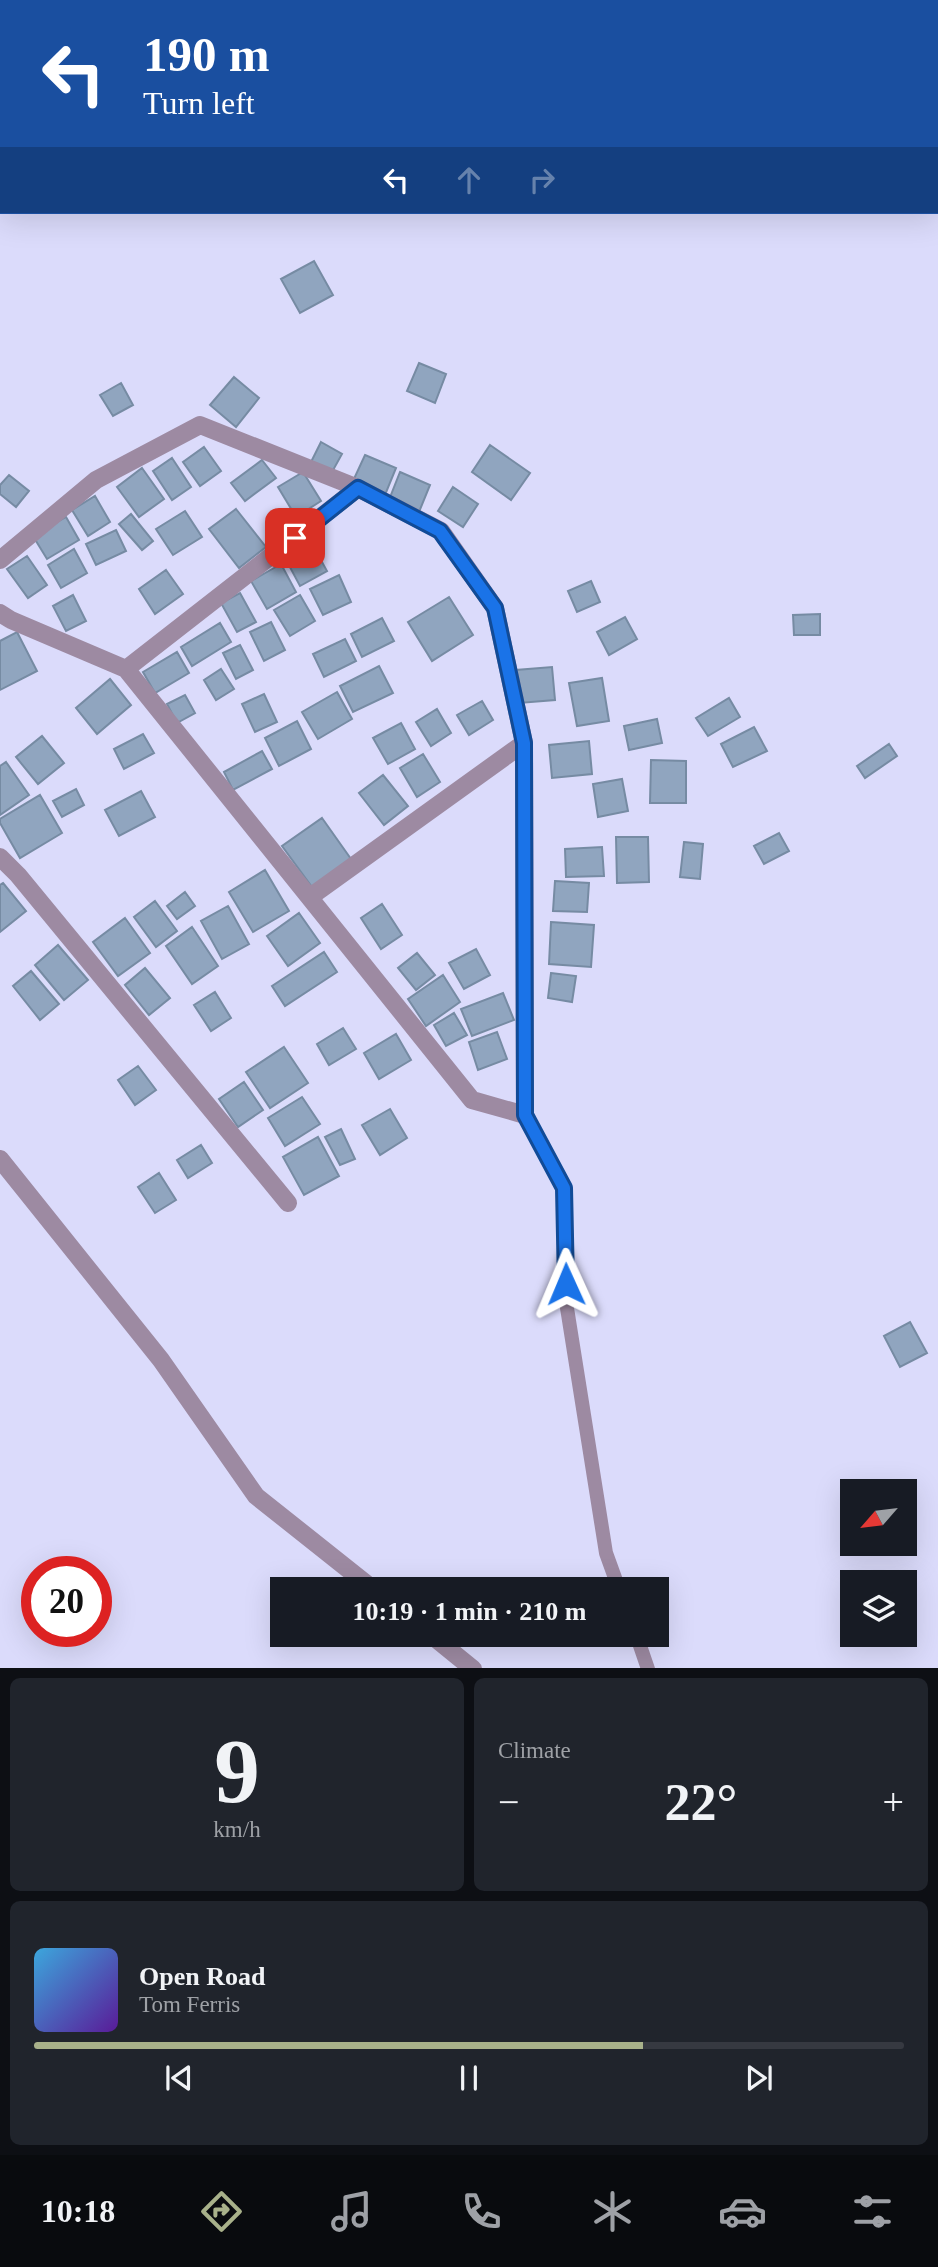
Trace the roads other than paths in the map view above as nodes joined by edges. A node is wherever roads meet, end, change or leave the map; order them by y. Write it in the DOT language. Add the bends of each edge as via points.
graph roads {
  1 [pos="358,488"];
  2 [pos="0,560"];
  3 [pos="4,620"];
  4 [pos="126,669"];
  5 [pos="524,743"];
  6 [pos="0,857"];
  7 [pos="310,897"];
  8 [pos="525,1115"];
  9 [pos="0,1159"];
  10 [pos="288,1203"];
  11 [pos="358,1577"];
  12 [pos="615,1577"];
  13 [pos="446,1647"];
  14 [pos="641,1647"];
  15 [pos="473,1668"];
  16 [pos="649,1668"];
  1 -- 2 [label="street" via="200,425 96,480"];
  1 -- 4 [label="street"];
  1 -- 5 [label="street" via="440,531 495,608"];
  3 -- 4 [label="street"];
  4 -- 7 [label="street"];
  5 -- 7 [label="street"];
  5 -- 8 [label="street"];
  6 -- 10 [label="street"];
  7 -- 8 [label="street" via="472,1100"];
  8 -- 12 [label="lane" via="564,1188 567,1308 606,1553"];
  9 -- 11 [label="street" via="161,1360 256,1496"];
  13 -- 15 [label="street"];
  14 -- 16 [label="lane"];
}
